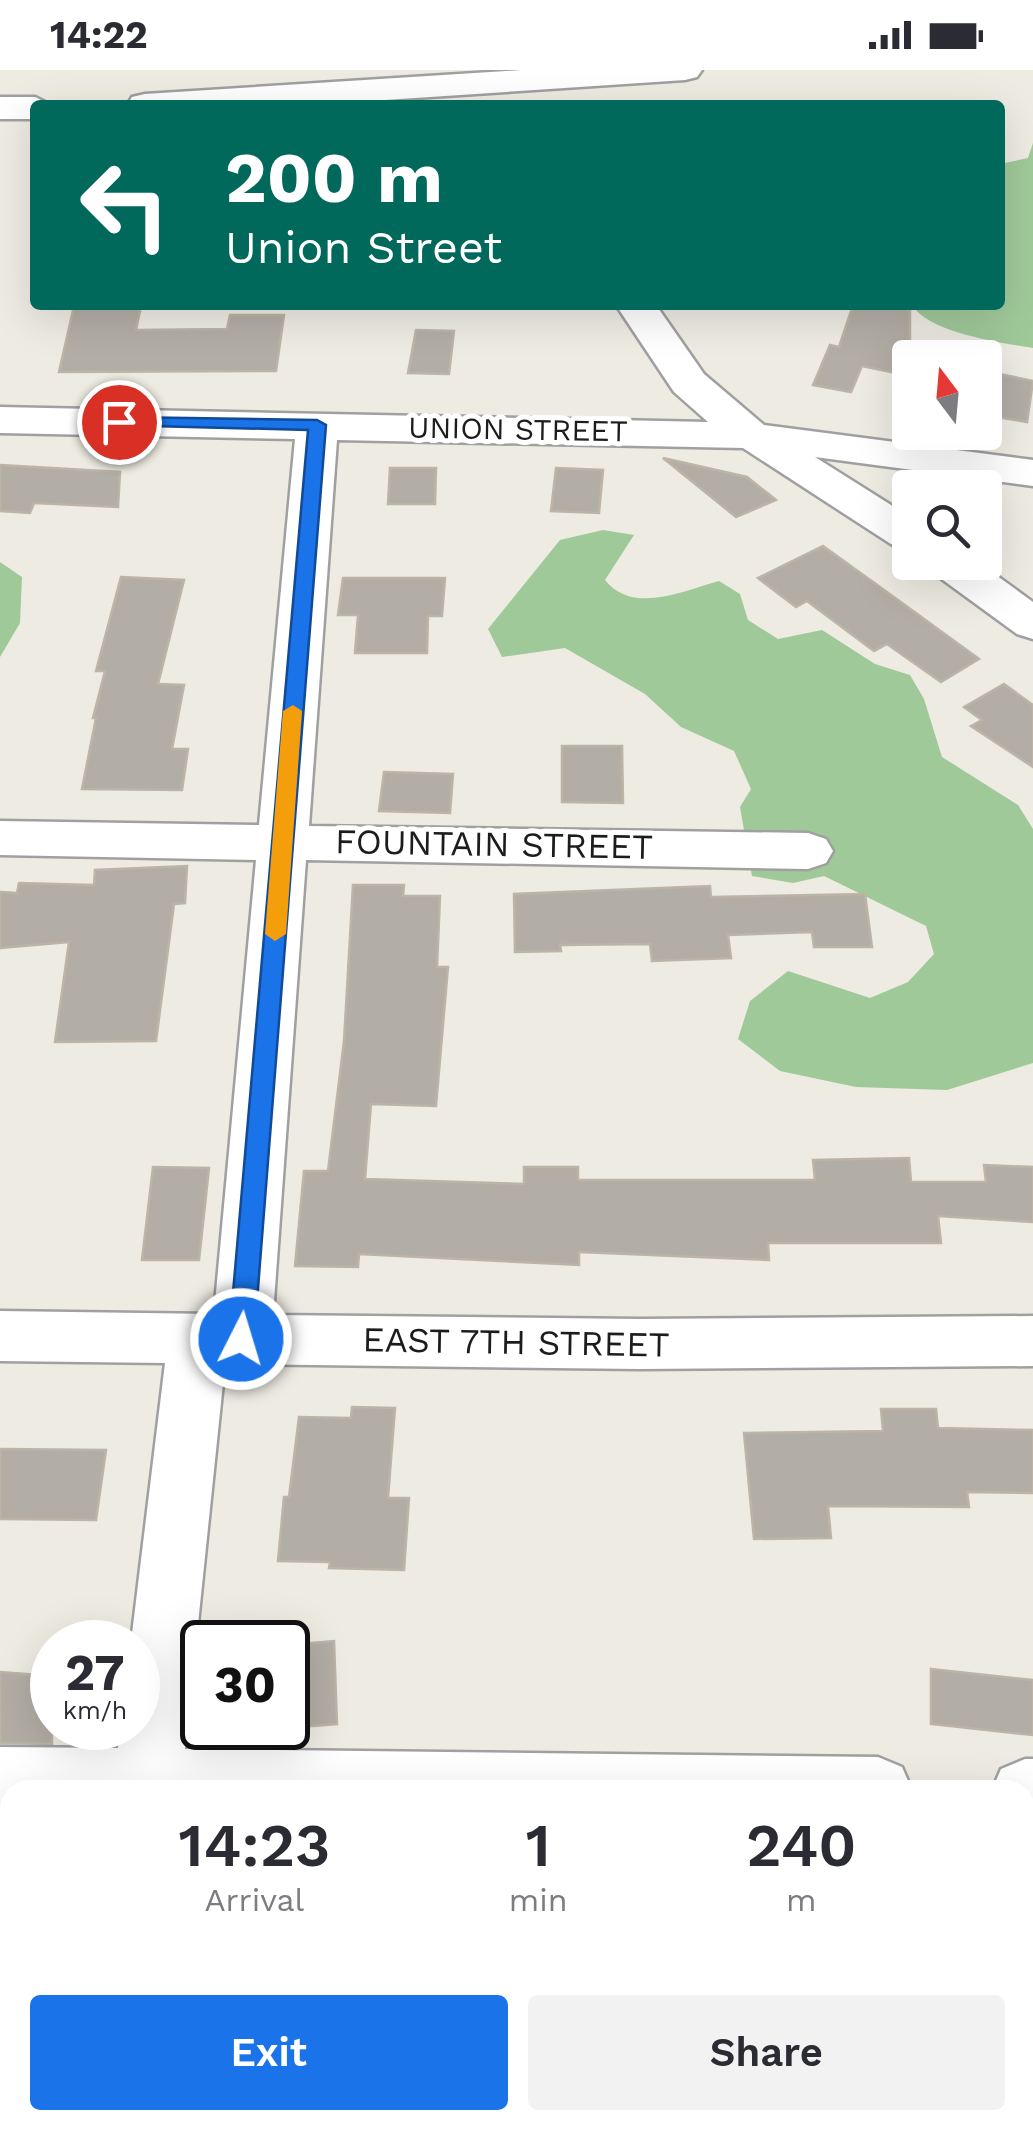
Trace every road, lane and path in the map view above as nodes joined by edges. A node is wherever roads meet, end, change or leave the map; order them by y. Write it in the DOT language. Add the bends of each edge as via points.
graph roads {
  1 [pos="685,70"];
  2 [pos="495,87"];
  3 [pos="242,100"];
  4 [pos="0,108"];
  5 [pos="30,108"];
  6 [pos="639,310"];
  7 [pos="0,420"];
  8 [pos="317,425"];
  9 [pos="752,436"];
  10 [pos="1033,474"];
  11 [pos="892,525"];
  12 [pos="973,580"];
  13 [pos="1033,624"];
  14 [pos="0,838"];
  15 [pos="283,840"];
  16 [pos="808,851"];
  17 [pos="0,1336"];
  18 [pos="220,1339"];
  19 [pos="1033,1341"];
  20 [pos="149,1780"];
  1 -- 2 [label="street"];
  2 -- 3 [label="street"];
  4 -- 5 [label="street"];
  6 -- 9 [label="street" via="689,383"];
  7 -- 8 [label="street, UNION STREET"];
  8 -- 9 [label="street, UNION STREET"];
  8 -- 15 [label="street"];
  9 -- 10 [label="street, UNION STREET"];
  9 -- 11 [label="street"];
  12 -- 13 [label="street"];
  14 -- 15 [label="street, FOUNTAIN STREET"];
  15 -- 16 [label="street, FOUNTAIN STREET"];
  15 -- 18 [label="street"];
  17 -- 18 [label="street, EAST 7TH STREET"];
  18 -- 19 [label="street, EAST 7TH STREET"];
  18 -- 20 [label="street"];
}
